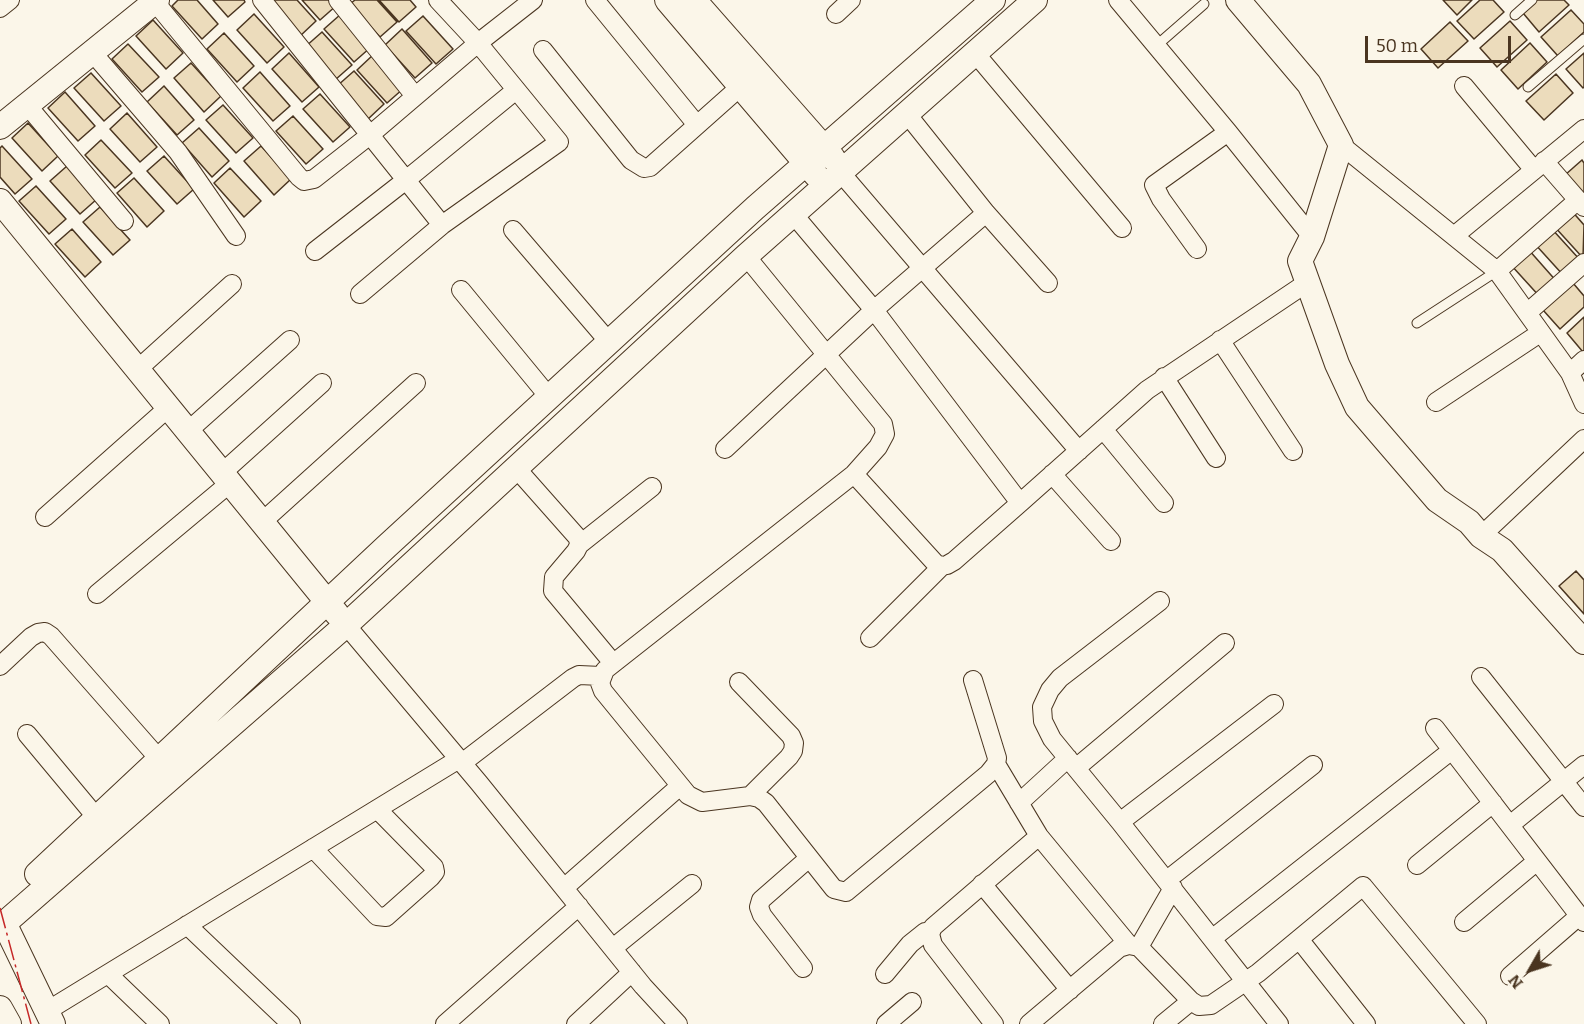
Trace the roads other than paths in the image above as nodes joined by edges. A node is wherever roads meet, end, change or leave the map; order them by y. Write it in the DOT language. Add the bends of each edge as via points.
graph roads {
  1 [pos="10,0"];
  2 [pos="262,0"];
  3 [pos="338,0"];
  4 [pos="438,0"];
  5 [pos="533,0"];
  6 [pos="595,0"];
  7 [pos="667,0"];
  8 [pos="694,0"];
  9 [pos="851,0"];
  10 [pos="1035,0"];
  11 [pos="1118,0"];
  12 [pos="1238,0"];
  13 [pos="1532,0"];
  14 [pos="156,1"];
  15 [pos="988,2"];
  16 [pos="1204,4"];
  17 [pos="0,8"];
  18 [pos="836,14"];
  19 [pos="1515,15"];
  20 [pos="1584,39"];
  21 [pos="478,43"];
  22 [pos="1156,46"];
  23 [pos="543,50"];
  24 [pos="92,52"];
  25 [pos="975,53"];
  26 [pos="748,79"];
  27 [pos="1464,86"];
  28 [pos="1528,87"];
  29 [pos="516,90"];
  30 [pos="415,96"];
  31 [pos="27,105"];
  32 [pos="906,114"];
  33 [pos="696,125"];
  34 [pos="0,127"];
  35 [pos="1584,129"];
  36 [pos="1228,132"];
  37 [pos="370,135"];
  38 [pos="1341,145"];
  39 [pos="823,147"];
  40 [pos="805,163"];
  41 [pos="1539,165"];
  42 [pos="837,176"];
  43 [pos="406,180"];
  44 [pos="0,201"];
  45 [pos="1581,203"];
  46 [pos="986,213"];
  47 [pos="794,215"];
  48 [pos="124,221"];
  49 [pos="442,225"];
  50 [pos="1122,228"];
  51 [pos="513,230"];
  52 [pos="236,236"];
  53 [pos="1454,236"];
  54 [pos="1312,237"];
  55 [pos="1197,249"];
  56 [pos="315,251"];
  57 [pos="746,256"];
  58 [pos="1584,262"];
  59 [pos="922,270"];
  60 [pos="1497,271"];
  61 [pos="1308,282"];
  62 [pos="1048,283"];
  63 [pos="232,284"];
  64 [pos="461,290"];
  65 [pos="360,294"];
  66 [pos="873,310"];
  67 [pos="1527,314"];
  68 [pos="1417,323"];
  69 [pos="1540,333"];
  70 [pos="290,340"];
  71 [pos="1220,340"];
  72 [pos="609,342"];
  73 [pos="826,355"];
  74 [pos="1584,360"];
  75 [pos="138,369"];
  76 [pos="1570,373"];
  77 [pos="1164,377"];
  78 [pos="322,383"];
  79 [pos="416,383"];
  80 [pos="549,397"];
  81 [pos="1436,402"];
  82 [pos="1584,404"];
  83 [pos="169,407"];
  84 [pos="1103,429"];
  85 [pos="188,431"];
  86 [pos="1584,439"];
  87 [pos="725,449"];
  88 [pos="1079,451"];
  89 [pos="1293,451"];
  90 [pos="1216,458"];
  91 [pos="516,468"];
  92 [pos="854,474"];
  93 [pos="1052,474"];
  94 [pos="226,478"];
  95 [pos="652,487"];
  96 [pos="1020,503"];
  97 [pos="1164,503"];
  98 [pos="45,517"];
  99 [pos="262,522"];
  100 [pos="1481,536"];
  101 [pos="1111,541"];
  102 [pos="579,545"];
  103 [pos="942,566"];
  104 [pos="98,594"];
  105 [pos="1160,601"];
  106 [pos="327,603"];
  107 [pos="346,625"];
  108 [pos="870,638"];
  109 [pos="1584,642"];
  110 [pos="1225,643"];
  111 [pos="0,666"];
  112 [pos="607,669"];
  113 [pos="1481,677"];
  114 [pos="973,680"];
  115 [pos="739,682"];
  116 [pos="1274,704"];
  117 [pos="1435,728"];
  118 [pos="27,734"];
  119 [pos="1452,750"];
  120 [pos="160,760"];
  121 [pos="460,761"];
  122 [pos="1072,763"];
  123 [pos="996,764"];
  124 [pos="1313,765"];
  125 [pos="1584,765"];
  126 [pos="1564,781"];
  127 [pos="680,786"];
  128 [pos="750,796"];
  129 [pos="1019,803"];
  130 [pos="1492,803"];
  131 [pos="1584,807"];
  132 [pos="377,809"];
  133 [pos="97,818"];
  134 [pos="1120,822"];
  135 [pos="1510,825"];
  136 [pos="1039,837"];
  137 [pos="313,848"];
  138 [pos="809,858"];
  139 [pos="1537,861"];
  140 [pos="1417,865"];
  141 [pos="692,884"];
  142 [pos="982,884"];
  143 [pos="1170,884"];
  144 [pos="564,888"];
  145 [pos="579,906"];
  146 [pos="1582,919"];
  147 [pos="1464,922"];
  148 [pos="3,925"];
  149 [pos="187,925"];
  150 [pos="930,934"];
  151 [pos="1213,938"];
  152 [pos="1299,939"];
  153 [pos="1134,946"];
  154 [pos="613,948"];
  155 [pos="803,968"];
  156 [pos="632,972"];
  157 [pos="108,974"];
  158 [pos="885,974"];
  159 [pos="1510,976"];
  160 [pos="1246,980"];
  161 [pos="1070,990"];
  162 [pos="1191,1000"];
  163 [pos="912,1002"];
  164 [pos="0,1008"];
  165 [pos="50,1018"];
  166 [pos="1041,1020"];
  167 [pos="9,1024"];
  168 [pos="160,1024"];
  169 [pos="291,1024"];
  170 [pos="445,1024"];
  171 [pos="576,1024"];
  172 [pos="678,1024"];
  173 [pos="886,1024"];
  174 [pos="994,1024"];
  175 [pos="1163,1024"];
  176 [pos="1279,1024"];
  177 [pos="1366,1024"];
  178 [pos="1477,1024"];
  1 -- 17 [label="street"];
  2 -- 37 [label="street"];
  3 -- 30 [label="street"];
  4 -- 21 [label="street"];
  5 -- 21 [label="street"];
  6 -- 33 [label="street"];
  7 -- 26 [label="street"];
  8 -- 26 [label="street"];
  9 -- 18 [label="street"];
  10 -- 25 [label="street"];
  11 -- 22 [label="street"];
  12 -- 38 [label="street" via="1309,84"];
  13 -- 19 [label="lane"];
  14 -- 24 [label="street"];
  14 -- 37 [label="street" via="304,181 314,178"];
  15 -- 39 [label="street"];
  16 -- 22 [label="lane"];
  20 -- 28 [label="lane"];
  21 -- 29 [label="street"];
  21 -- 30 [label="street"];
  22 -- 36 [label="street"];
  23 -- 33 [label="street" via="638,166 650,166"];
  24 -- 31 [label="street"];
  24 -- 52 [label="street" via="178,153"];
  25 -- 32 [label="street"];
  25 -- 50 [label="street"];
  26 -- 33 [label="street"];
  26 -- 39 [label="street"];
  26 -- 40 [label="street"];
  27 -- 41 [label="street"];
  29 -- 43 [label="street"];
  29 -- 49 [label="street" via="559,142"];
  30 -- 37 [label="street"];
  31 -- 34 [label="street"];
  31 -- 48 [label="street"];
  32 -- 42 [label="street"];
  32 -- 46 [label="street"];
  35 -- 41 [label="street"];
  36 -- 54 [label="street"];
  36 -- 55 [label="street" via="1155,185"];
  37 -- 43 [label="street"];
  38 -- 53 [label="street"];
  38 -- 54 [label="street"];
  39 -- 40 [label="street"];
  39 -- 42 [label="street"];
  40 -- 42 [label="street"];
  40 -- 72 [label="street"];
  41 -- 45 [label="street"];
  41 -- 53 [label="street"];
  42 -- 47 [label="street"];
  42 -- 59 [label="street"];
  43 -- 49 [label="street"];
  43 -- 56 [label="street"];
  44 -- 75 [label="street"];
  45 -- 60 [label="street"];
  46 -- 59 [label="street"];
  46 -- 62 [label="street"];
  47 -- 57 [label="street"];
  47 -- 66 [label="street"];
  49 -- 65 [label="street"];
  51 -- 72 [label="street"];
  53 -- 60 [label="street"];
  54 -- 61 [label="street" via="1300,261"];
  57 -- 73 [label="street"];
  57 -- 91 [label="street"];
  58 -- 67 [label="street"];
  59 -- 66 [label="street"];
  59 -- 88 [label="street"];
  60 -- 67 [label="street"];
  60 -- 68 [label="lane"];
  61 -- 71 [label="street"];
  61 -- 100 [label="street" via="1357,407 1437,500 1469,522"];
  63 -- 75 [label="street"];
  64 -- 80 [label="street"];
  66 -- 73 [label="street"];
  66 -- 96 [label="street"];
  67 -- 69 [label="street"];
  69 -- 76 [label="street"];
  69 -- 81 [label="street"];
  70 -- 85 [label="street"];
  71 -- 77 [label="street"];
  71 -- 89 [label="street"];
  72 -- 80 [label="street"];
  73 -- 87 [label="street"];
  73 -- 92 [label="street" via="883,424 885,434 878,447"];
  74 -- 76 [label="street"];
  75 -- 83 [label="street"];
  76 -- 82 [label="street"];
  77 -- 84 [label="street"];
  77 -- 90 [label="street"];
  78 -- 94 [label="street"];
  79 -- 99 [label="street"];
  80 -- 106 [label="street"];
  83 -- 85 [label="street"];
  83 -- 98 [label="street"];
  84 -- 88 [label="street"];
  84 -- 97 [label="street"];
  85 -- 94 [label="street"];
  86 -- 100 [label="street"];
  88 -- 93 [label="street"];
  91 -- 102 [label="street" via="576,534"];
  91 -- 107 [label="street"];
  92 -- 103 [label="street"];
  92 -- 112 [label="street"];
  93 -- 96 [label="street"];
  93 -- 101 [label="street"];
  94 -- 99 [label="street"];
  94 -- 104 [label="street"];
  95 -- 102 [label="street"];
  96 -- 103 [label="street" via="954,561"];
  99 -- 106 [label="street"];
  100 -- 109 [label="street" via="1502,550"];
  102 -- 112 [label="street" via="554,577 553,591"];
  103 -- 108 [label="street"];
  105 -- 122 [label="street" via="1060,678 1050,690 1042,707 1043,721"];
  106 -- 107 [label="street"];
  106 -- 120 [label="street"];
  107 -- 121 [label="street"];
  107 -- 148 [label="street"];
  110 -- 122 [label="street"];
  111 -- 120 [label="street" via="31,637 45,632"];
  112 -- 121 [label="street" via="573,678"];
  112 -- 127 [label="street" via="600,683 603,691"];
  113 -- 126 [label="street"];
  114 -- 123 [label="street"];
  115 -- 128 [label="street" via="794,743 789,757"];
  116 -- 134 [label="street"];
  117 -- 119 [label="street"];
  118 -- 133 [label="street"];
  119 -- 130 [label="street"];
  119 -- 151 [label="street"];
  120 -- 133 [label="street"];
  121 -- 132 [label="street"];
  121 -- 144 [label="street"];
  122 -- 129 [label="street"];
  122 -- 134 [label="street"];
  123 -- 129 [label="street"];
  123 -- 138 [label="street" via="846,892 834,889"];
  124 -- 143 [label="street"];
  125 -- 126 [label="street"];
  126 -- 131 [label="street"];
  126 -- 135 [label="street"];
  127 -- 128 [label="street" via="702,802"];
  127 -- 144 [label="street"];
  128 -- 138 [label="street" via="766,803"];
  129 -- 136 [label="street"];
  130 -- 135 [label="street"];
  130 -- 140 [label="street"];
  132 -- 137 [label="street"];
  132 -- 137 [label="street" via="435,872 386,917 377,916"];
  133 -- 148 [label="street"];
  134 -- 143 [label="street"];
  135 -- 139 [label="street"];
  136 -- 142 [label="street"];
  136 -- 153 [label="street"];
  137 -- 149 [label="street"];
  138 -- 155 [label="street" via="761,900 759,907"];
  139 -- 146 [label="street"];
  139 -- 147 [label="street"];
  141 -- 154 [label="street"];
  142 -- 150 [label="street"];
  142 -- 161 [label="street"];
  143 -- 151 [label="street"];
  143 -- 153 [label="street"];
  144 -- 145 [label="street"];
  145 -- 154 [label="street"];
  145 -- 170 [label="street"];
  146 -- 159 [label="street"];
  148 -- 165 [label="street"];
  149 -- 157 [label="street"];
  149 -- 169 [label="street"];
  150 -- 158 [label="street" via="925,932 910,944"];
  150 -- 174 [label="street" via="933,945"];
  151 -- 160 [label="street"];
  152 -- 160 [label="street"];
  152 -- 177 [label="street"];
  152 -- 178 [label="street" via="1363,886"];
  153 -- 161 [label="street" via="1119,948"];
  153 -- 162 [label="street"];
  154 -- 156 [label="street"];
  156 -- 171 [label="street"];
  156 -- 172 [label="street"];
  157 -- 165 [label="street"];
  157 -- 168 [label="street"];
  160 -- 162 [label="street" via="1210,1005 1199,1006"];
  160 -- 176 [label="street"];
  161 -- 166 [label="street"];
  162 -- 175 [label="street"];
  163 -- 173 [label="street"];
  164 -- 167 [label="street"];
}
